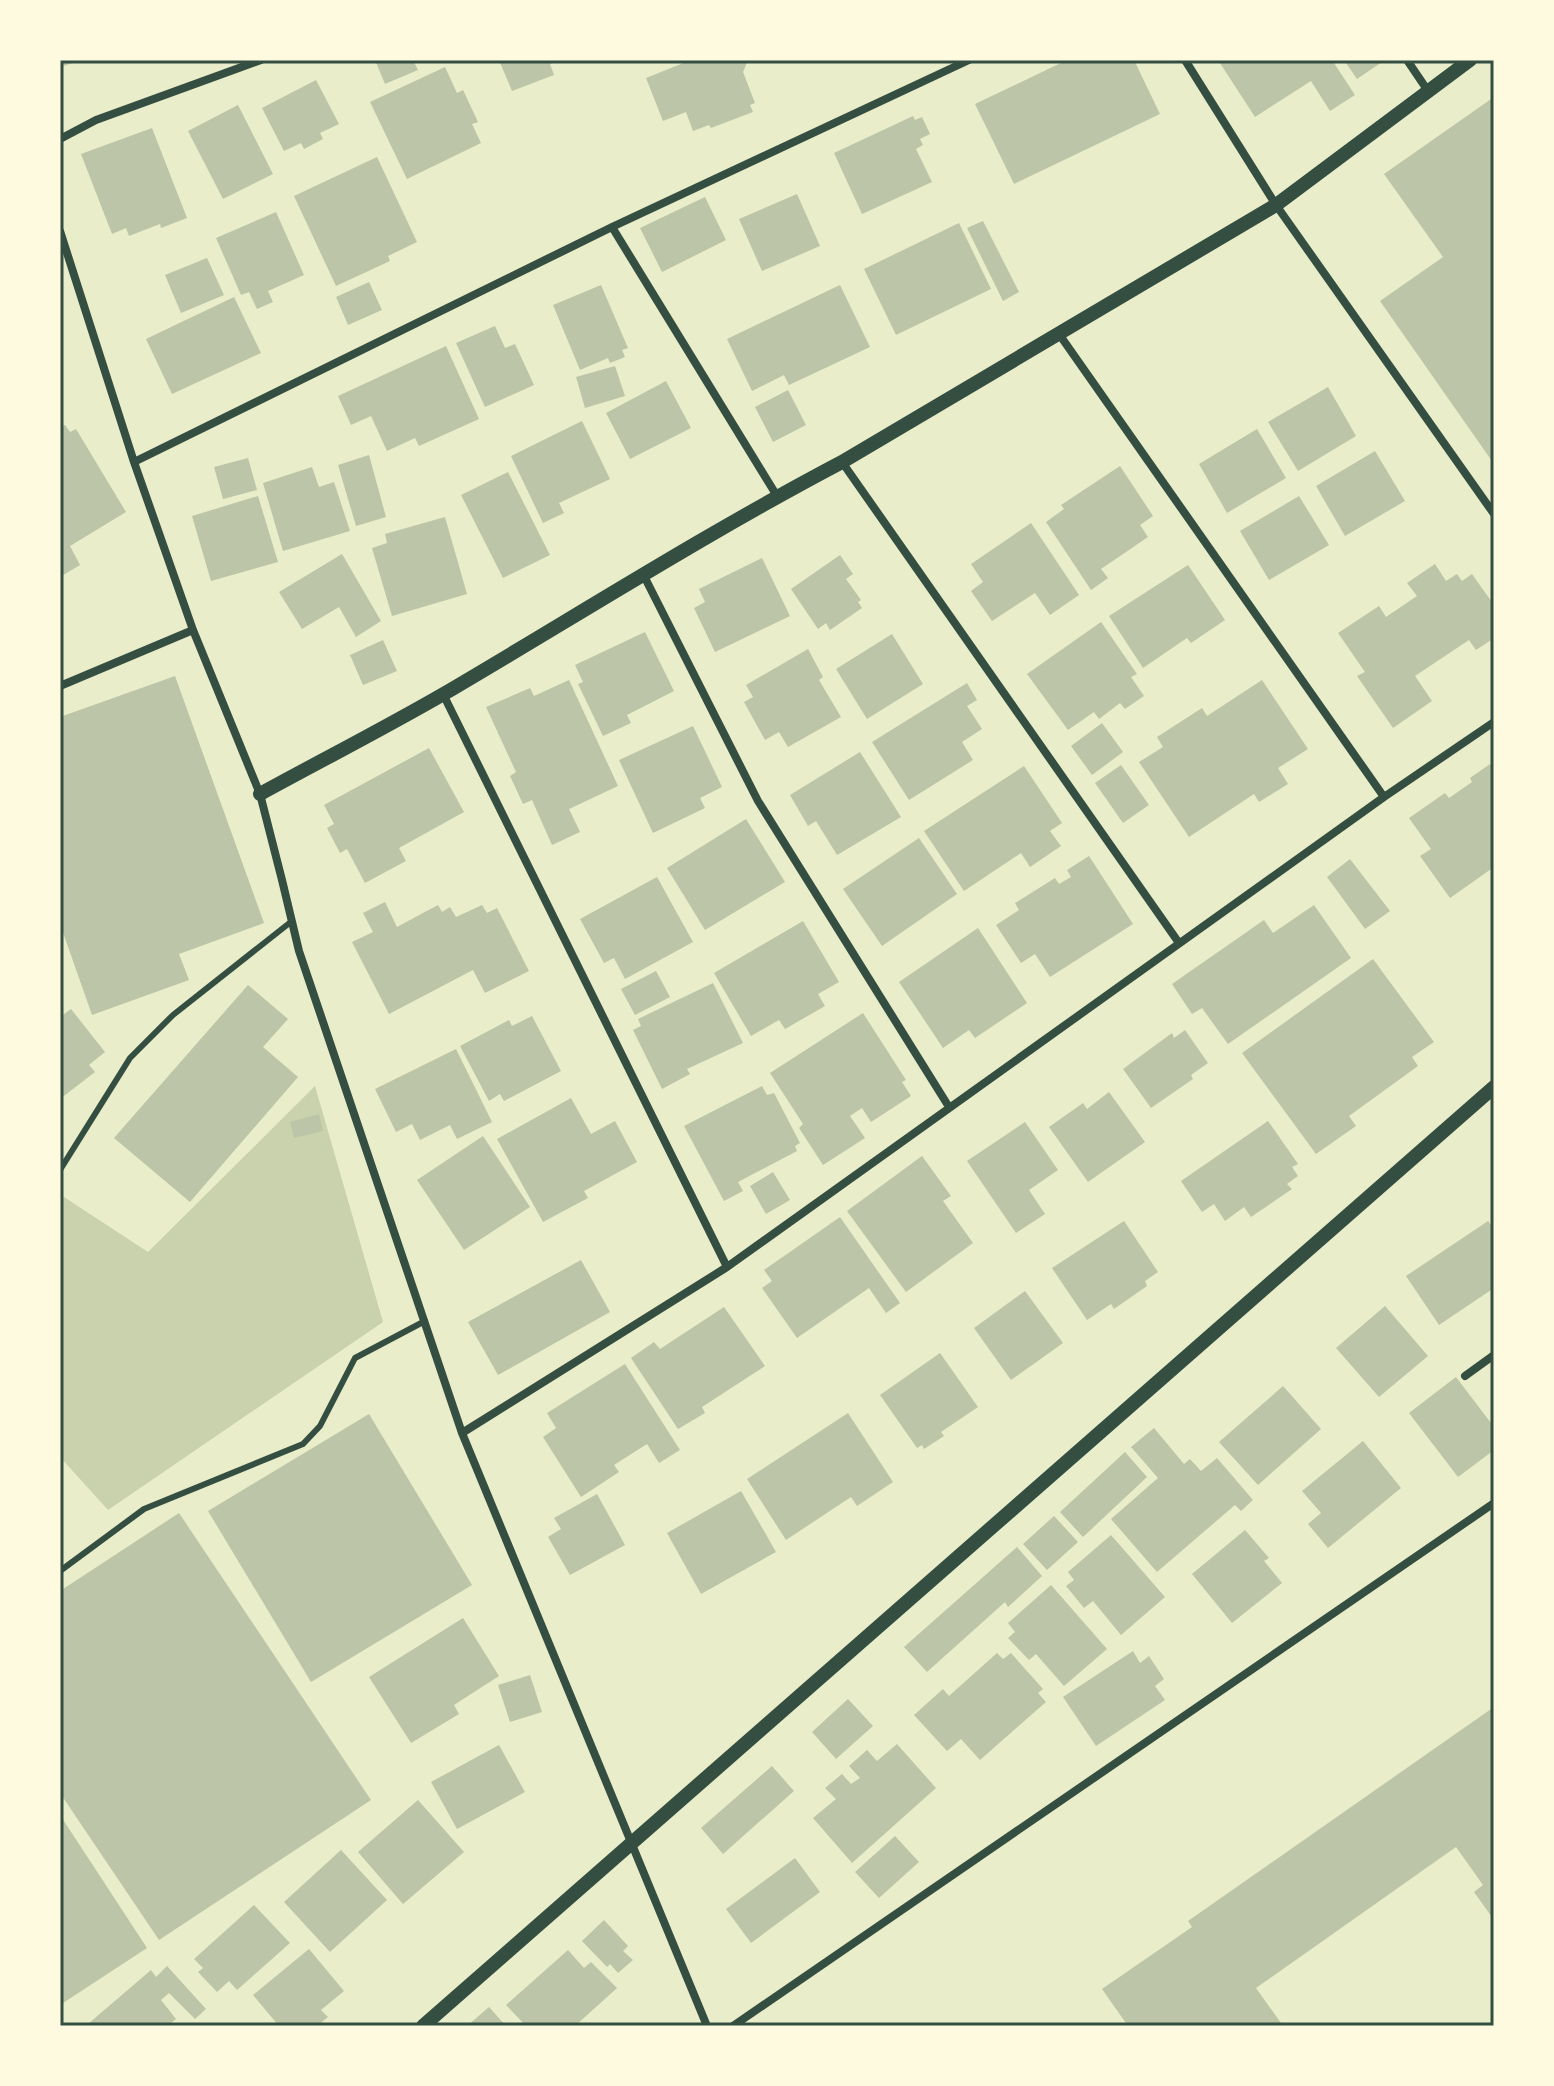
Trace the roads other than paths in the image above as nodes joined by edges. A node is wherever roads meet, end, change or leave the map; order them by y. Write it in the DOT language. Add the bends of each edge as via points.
graph roads {
  1 [pos="261,60"];
  2 [pos="969,60"];
  3 [pos="1185,60"];
  4 [pos="1407,60"];
  5 [pos="1470,60"];
  6 [pos="1428,91"];
  7 [pos="60,139"];
  8 [pos="1276,205"];
  9 [pos="612,227"];
  10 [pos="60,231"];
  11 [pos="1059,334"];
  12 [pos="134,462"];
  13 [pos="842,462"];
  14 [pos="777,496"];
  15 [pos="1494,514"];
  16 [pos="643,574"];
  17 [pos="193,630"];
  18 [pos="60,686"];
  19 [pos="443,694"];
  20 [pos="1494,722"];
  21 [pos="260,794"];
  22 [pos="1384,797"];
  23 [pos="292,921"];
  24 [pos="1179,943"];
  25 [pos="1494,1087"];
  26 [pos="949,1107"];
  27 [pos="60,1170"];
  28 [pos="727,1267"];
  29 [pos="425,1321"];
  30 [pos="1494,1355"];
  31 [pos="1465,1376"];
  32 [pos="462,1433"];
  33 [pos="1494,1503"];
  34 [pos="60,1571"];
  35 [pos="630,1843"];
  36 [pos="423,2026"];
  37 [pos="707,2026"];
  38 [pos="733,2026"];
  1 -- 7 [label="street" via="96,120"];
  2 -- 9 [label="street"];
  3 -- 8 [label="street"];
  4 -- 6 [label="street"];
  5 -- 6 [label="street"];
  6 -- 8 [label="street"];
  8 -- 11 [label="street"];
  8 -- 15 [label="street"];
  9 -- 12 [label="street"];
  9 -- 14 [label="street"];
  10 -- 12 [label="street"];
  11 -- 13 [label="street"];
  11 -- 22 [label="street"];
  12 -- 17 [label="street"];
  13 -- 14 [label="street"];
  13 -- 24 [label="street"];
  14 -- 16 [label="street"];
  16 -- 19 [label="street"];
  16 -- 26 [label="street" via="758,801"];
  17 -- 18 [label="street"];
  17 -- 21 [label="street"];
  19 -- 21 [label="street"];
  19 -- 28 [label="street"];
  20 -- 22 [label="street"];
  21 -- 23 [label="street"];
  22 -- 24 [label="street"];
  23 -- 27 [label="lane" via="173,1015 130,1058"];
  23 -- 29 [label="street"];
  24 -- 26 [label="street"];
  25 -- 35 [label="street"];
  26 -- 28 [label="street"];
  28 -- 32 [label="street"];
  29 -- 32 [label="street"];
  29 -- 34 [label="lane" via="355,1358 320,1426 303,1444 144,1509"];
  30 -- 31 [label="street"];
  32 -- 35 [label="street"];
  33 -- 38 [label="street"];
  35 -- 36 [label="street"];
  35 -- 37 [label="street"];
}
